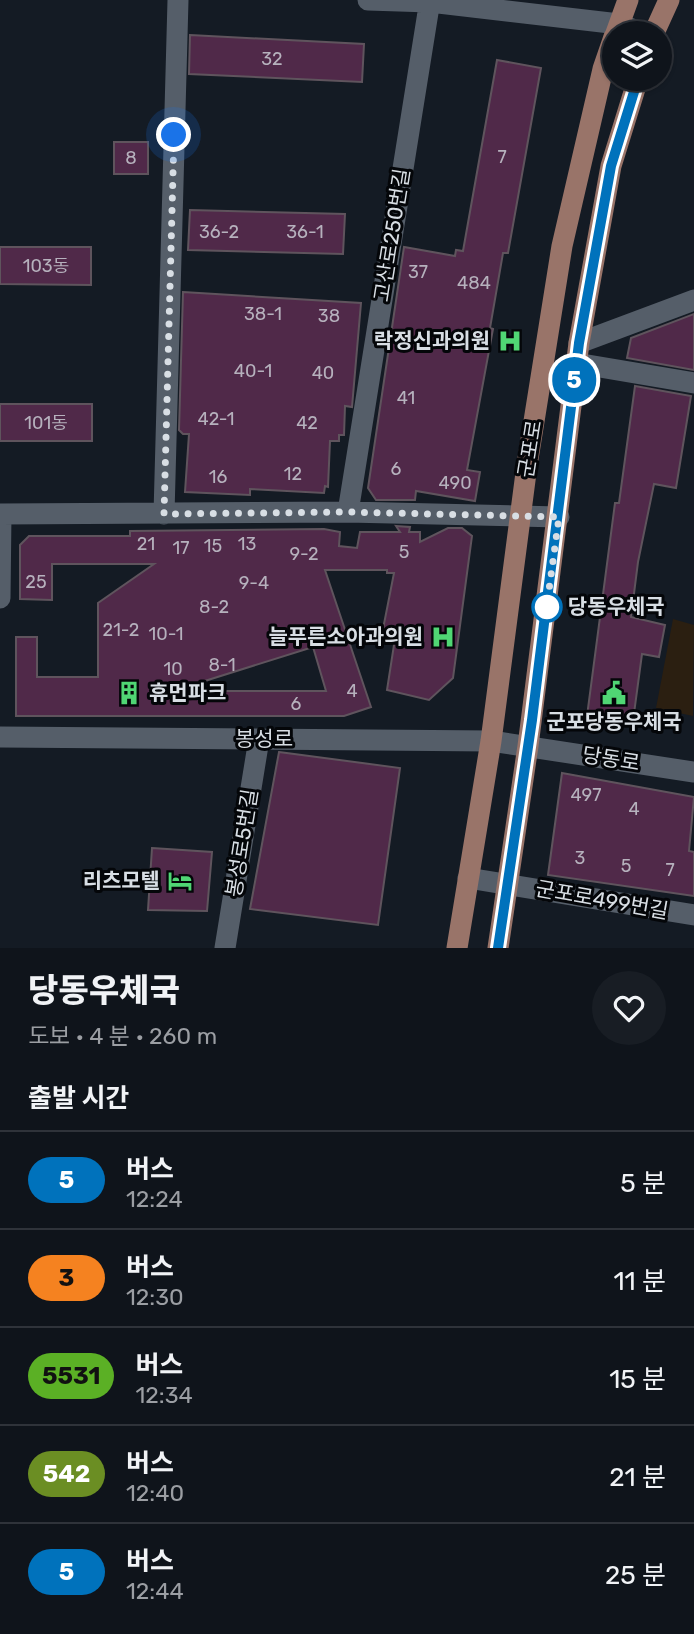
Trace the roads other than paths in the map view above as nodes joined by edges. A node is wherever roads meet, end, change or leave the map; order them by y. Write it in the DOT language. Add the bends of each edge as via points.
graph roads {
  1 [pos="178,0"];
  2 [pos="368,0"];
  3 [pos="628,0"];
  4 [pos="669,0"];
  5 [pos="430,1"];
  6 [pos="620,21"];
  7 [pos="659,21"];
  8 [pos="602,29"];
  9 [pos="602,73"];
  10 [pos="634,91"];
  11 [pos="694,300"];
  12 [pos="578,353"];
  13 [pos="694,383"];
  14 [pos="348,512"];
  15 [pos="0,514"];
  16 [pos="164,514"];
  17 [pos="520,515"];
  18 [pos="559,517"];
  19 [pos="0,598"];
  20 [pos="0,737"];
  21 [pos="259,738"];
  22 [pos="491,741"];
  23 [pos="528,746"];
  24 [pos="694,772"];
  25 [pos="468,878"];
  26 [pos="509,884"];
  27 [pos="694,915"];
  28 [pos="225,948"];
  29 [pos="457,948"];
  30 [pos="498,948"];
  1 -- 16 [label="street"];
  2 -- 5 [label="street"];
  3 -- 6 [label="main road, 군포로"];
  4 -- 7 [label="main road"];
  5 -- 8 [label="street"];
  5 -- 14 [label="street, 고산로250번길"];
  9 -- 17 [label="main road, 군포로" via="562,246"];
  10 -- 12 [label="main road, 군포로" via="611,166"];
  11 -- 12 [label="street"];
  12 -- 13 [label="street"];
  12 -- 18 [label="main road, 군포로"];
  14 -- 16 [label="street"];
  14 -- 17 [label="street"];
  15 -- 16 [label="street"];
  15 -- 19 [label="street"];
  17 -- 18 [label="street"];
  17 -- 22 [label="main road, 군포로"];
  18 -- 23 [label="main road, 군포로"];
  20 -- 21 [label="street, 봉성로"];
  21 -- 22 [label="street, 봉성로"];
  21 -- 28 [label="street, 봉성로5번길"];
  22 -- 23 [label="street, 봉성로"];
  22 -- 25 [label="main road, 군포로"];
  23 -- 24 [label="street, 당동로"];
  23 -- 26 [label="main road, 군포로"];
  25 -- 26 [label="street, 군포로499번길"];
  25 -- 29 [label="main road, 군포로"];
  26 -- 27 [label="street, 군포로499번길"];
  26 -- 30 [label="main road, 군포로"];
}
